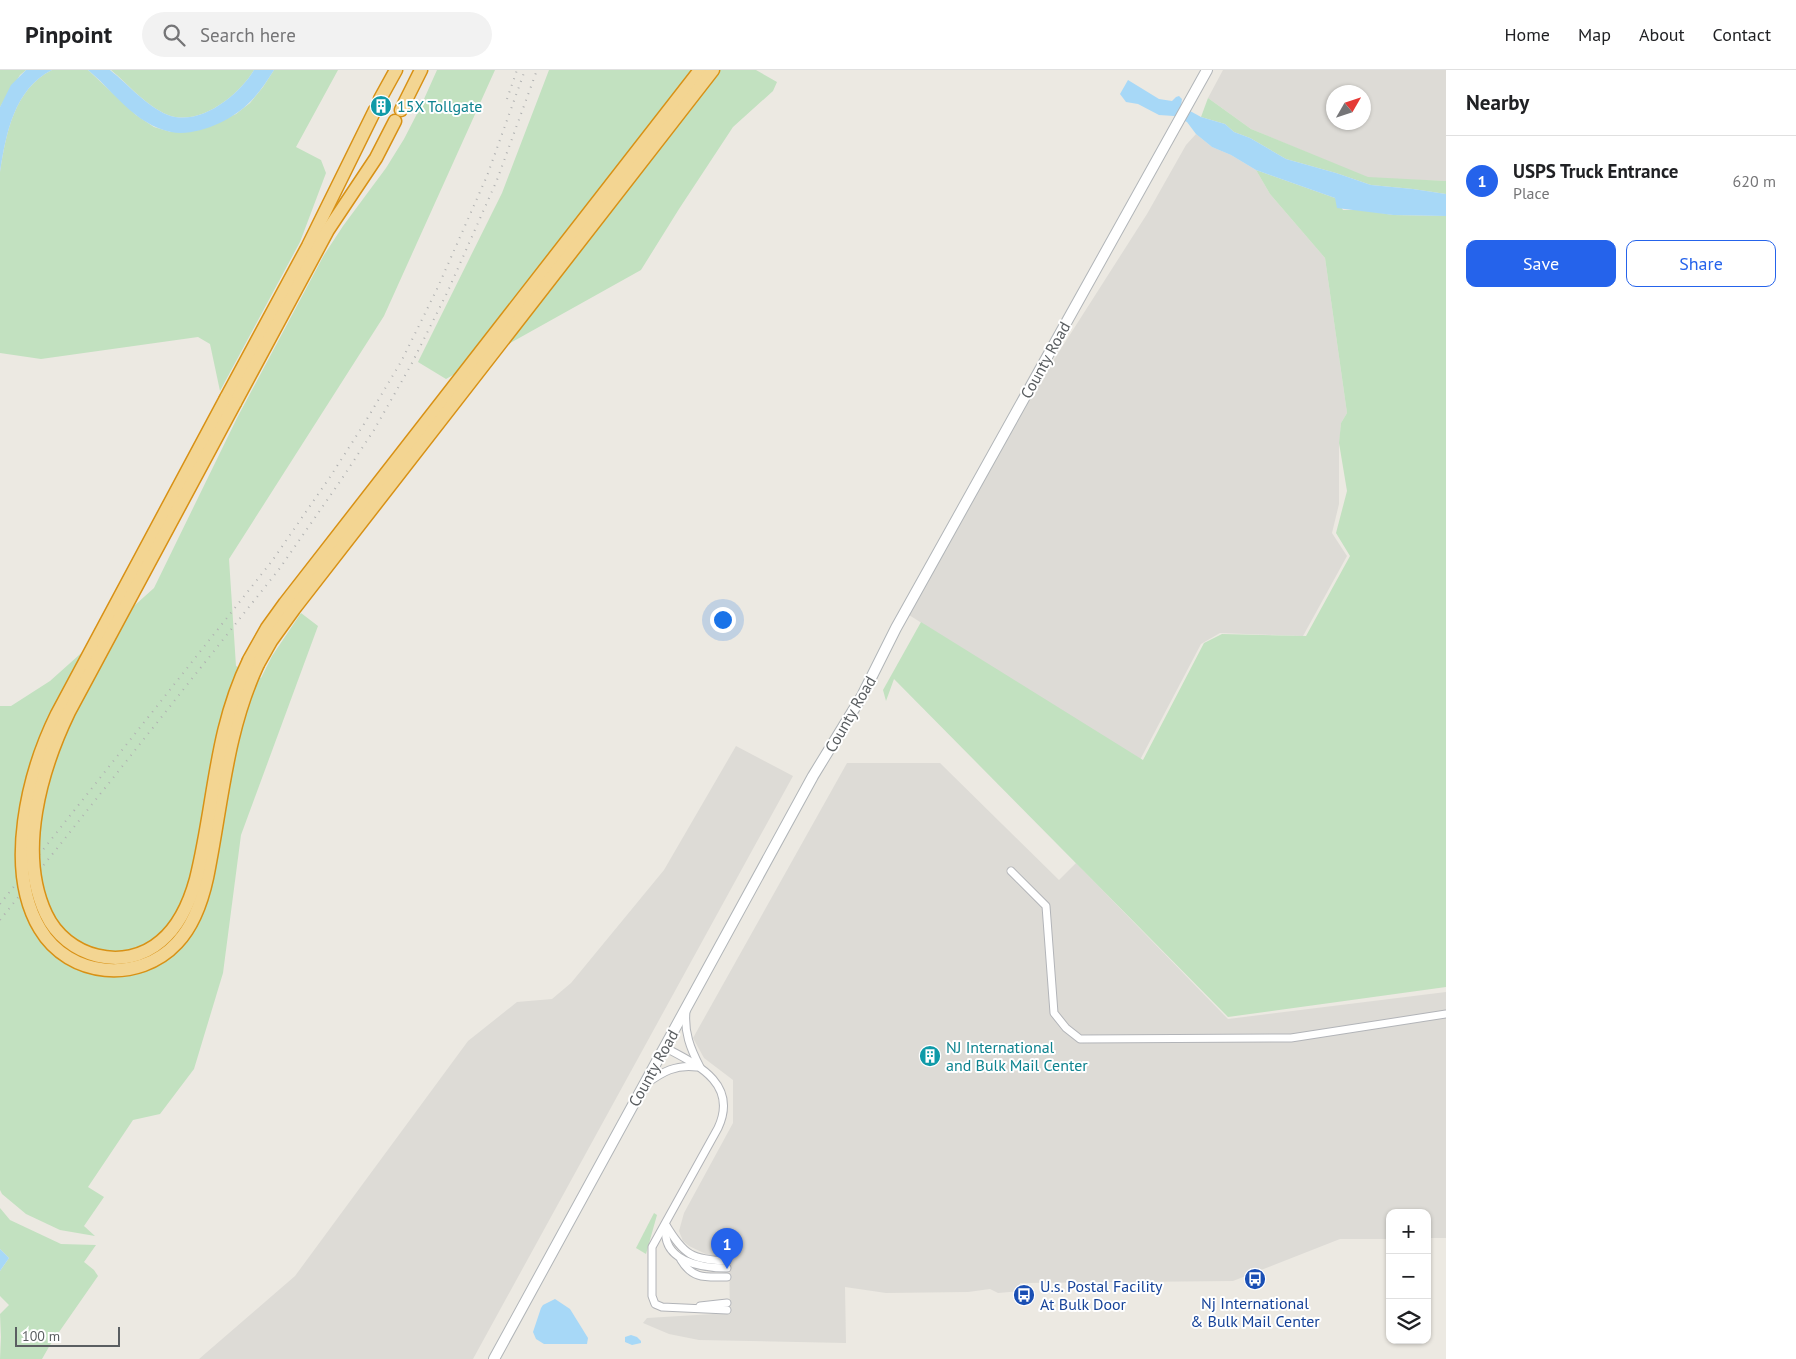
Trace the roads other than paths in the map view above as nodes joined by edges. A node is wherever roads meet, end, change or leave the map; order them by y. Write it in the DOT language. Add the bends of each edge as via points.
graph roads {
  1 [pos="396,70"];
  2 [pos="421,70"];
  3 [pos="700,70"];
  4 [pos="713,70"];
  5 [pos="1207,70"];
  6 [pos="230,401"];
  7 [pos="253,662"];
  8 [pos="1011,871"];
  9 [pos="687,1006"];
  10 [pos="1446,1014"];
  11 [pos="664,1048"];
  12 [pos="700,1067"];
  13 [pos="641,1088"];
  14 [pos="666,1225"];
  15 [pos="679,1258"];
  16 [pos="727,1277"];
  17 [pos="727,1307"];
  18 [pos="494,1359"];
  1 -- 6 [label="highway"];
  2 -- 6 [label="highway" via="376,158 328,230"];
  3 -- 7 [label="highway" via="281,609 263,634"];
  4 -- 7 [label="highway"];
  5 -- 9 [label="main road, County Road"];
  6 -- 7 [label="highway, bridge" via="57,714 34,773 24,836 26,892 40,929 68,957 98,969 130,969 152,962 166,953 188,929 208,878 234,729"];
  8 -- 10 [label="street" via="1046,906 1054,1013 1080,1039 1291,1038"];
  9 -- 11 [label="main road, County Road"];
  9 -- 12 [label="street" via="686,1036"];
  11 -- 12 [label="street"];
  11 -- 13 [label="main road, County Road"];
  12 -- 13 [label="street" via="673,1068"];
  12 -- 14 [label="street" via="718,1085 723,1100 722,1118"];
  13 -- 18 [label="main road, County Road"];
  14 -- 15 [label="street" via="667,1240"];
  14 -- 15 [label="street" via="679,1245 690,1254 727,1264 699,1266"];
  14 -- 17 [label="street" via="652,1247 654,1301 662,1307"];
  15 -- 16 [label="street" via="693,1274"];
}
